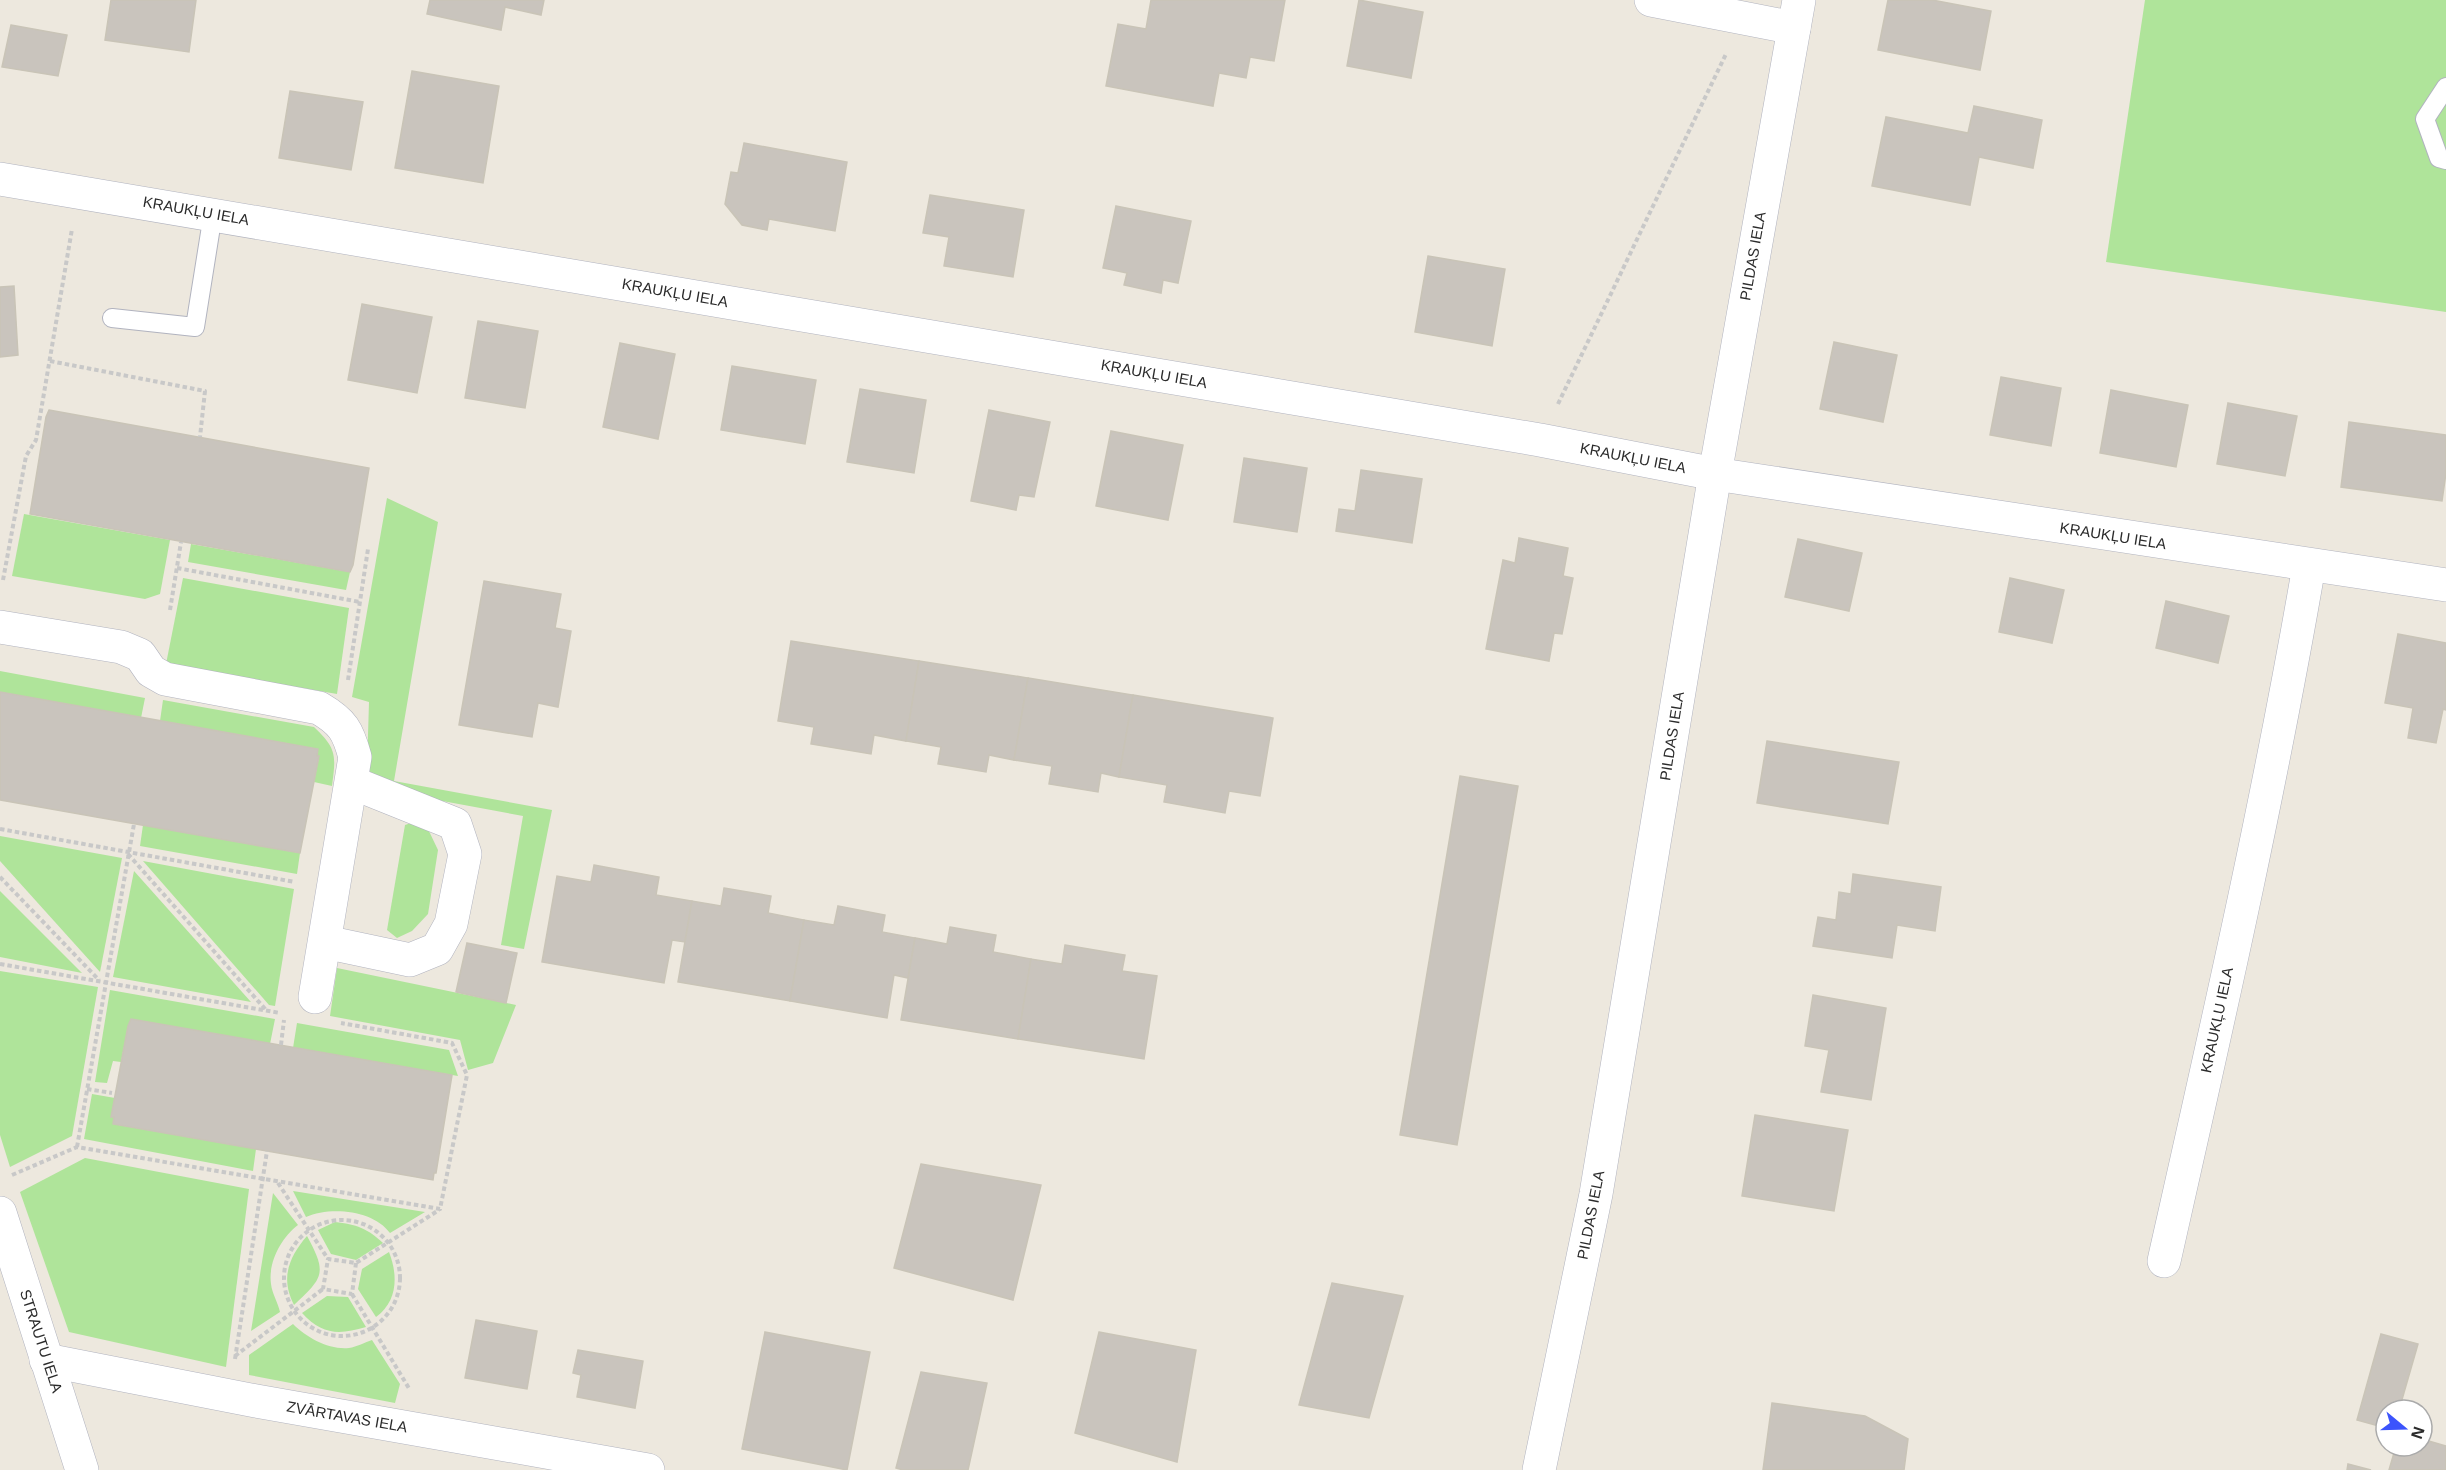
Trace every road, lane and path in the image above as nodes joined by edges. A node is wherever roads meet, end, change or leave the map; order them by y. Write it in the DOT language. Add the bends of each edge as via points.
graph roads {
  1 [pos="1651,0"];
  2 [pos="1796,14"];
  3 [pos="1749,18"];
  4 [pos="2446,87"];
  5 [pos="2446,160"];
  6 [pos="0,179"];
  7 [pos="78,192"];
  8 [pos="213,214"];
  9 [pos="112,318"];
  10 [pos="50,361"];
  11 [pos="200,437"];
  12 [pos="1540,440"];
  13 [pos="1715,474"];
  14 [pos="182,542"];
  15 [pos="368,549"];
  16 [pos="2309,566"];
  17 [pos="177,568"];
  18 [pos="3,580"];
  19 [pos="2446,585"];
  20 [pos="360,602"];
  21 [pos="170,610"];
  22 [pos="0,627"];
  23 [pos="337,718"];
  24 [pos="353,783"];
  25 [pos="134,824"];
  26 [pos="0,830"];
  27 [pos="128,854"];
  28 [pos="0,877"];
  29 [pos="303,883"];
  30 [pos="325,942"];
  31 [pos="0,964"];
  32 [pos="99,981"];
  33 [pos="105,982"];
  34 [pos="315,998"];
  35 [pos="266,1010"];
  36 [pos="340,1023"];
  37 [pos="281,1045"];
  38 [pos="87,1089"];
  39 [pos="112,1093"];
  40 [pos="77,1147"];
  41 [pos="267,1151"];
  42 [pos="11,1176"];
  43 [pos="262,1179"];
  44 [pos="277,1182"];
  45 [pos="440,1209"];
  46 [pos="1,1220"];
  47 [pos="309,1230"];
  48 [pos="388,1243"];
  49 [pos="328,1259"];
  50 [pos="2164,1261"];
  51 [pos="356,1263"];
  52 [pos="322,1289"];
  53 [pos="352,1294"];
  54 [pos="293,1311"];
  55 [pos="373,1328"];
  56 [pos="235,1356"];
  57 [pos="46,1360"];
  58 [pos="229,1396"];
  59 [pos="437,1434"];
  60 [pos="82,1470"];
  61 [pos="648,1470"];
  62 [pos="1539,1470"];
  1 -- 3 [label="street"];
  2 -- 3 [label="street"];
  2 -- 13 [label="street, PILDAS IELA"];
  3 -- 12 [label="path" via="1729,49"];
  4 -- 5 [label="lane" via="2425,119 2439,158"];
  6 -- 7 [label="street, KRAUKĻU IELA"];
  7 -- 8 [label="street, KRAUKĻU IELA"];
  7 -- 10 [label="path"];
  8 -- 9 [label="lane" via="195,327"];
  8 -- 12 [label="street, KRAUKĻU IELA"];
  10 -- 11 [label="path" via="205,391"];
  10 -- 18 [label="path" via="36,440 26,456"];
  12 -- 13 [label="street, KRAUKĻU IELA"];
  13 -- 16 [label="street, KRAUKĻU IELA"];
  13 -- 62 [label="street, PILDAS IELA" via="1596,1194"];
  14 -- 17 [label="path"];
  15 -- 20 [label="path"];
  16 -- 19 [label="street, KRAUKĻU IELA"];
  16 -- 50 [label="street, KRAUKĻU IELA" via="2294,657"];
  17 -- 20 [label="path"];
  17 -- 21 [label="path"];
  20 -- 23 [label="path" via="345,697"];
  22 -- 23 [label="street" via="121,647 140,655 151,671 165,679 319,708"];
  23 -- 24 [label="street" via="349,734 355,758"];
  24 -- 30 [label="street"];
  24 -- 30 [label="street" via="455,824 465,854 451,924 437,949 410,960"];
  25 -- 27 [label="path"];
  26 -- 27 [label="path"];
  27 -- 29 [label="path"];
  27 -- 33 [label="path"];
  27 -- 35 [label="path"];
  28 -- 32 [label="path"];
  30 -- 34 [label="street"];
  31 -- 32 [label="path"];
  32 -- 33 [label="path"];
  33 -- 35 [label="path"];
  33 -- 38 [label="path"];
  35 -- 37 [label="path" via="285,1013"];
  36 -- 45 [label="path" via="452,1043 467,1075"];
  38 -- 39 [label="path"];
  38 -- 40 [label="path"];
  40 -- 42 [label="path"];
  40 -- 43 [label="path"];
  41 -- 43 [label="path"];
  43 -- 44 [label="path"];
  43 -- 56 [label="path"];
  44 -- 45 [label="path"];
  44 -- 47 [label="path"];
  45 -- 48 [label="path"];
  46 -- 57 [label="street, STRAUTU IELA"];
  47 -- 48 [label="path" via="335,1220 352,1220 368,1226"];
  47 -- 49 [label="path"];
  47 -- 54 [label="path" via="292,1246 286,1262 283,1279"];
  48 -- 51 [label="path"];
  48 -- 55 [label="path" via="399,1267 400,1284 386,1316"];
  49 -- 51 [label="path"];
  49 -- 52 [label="path"];
  51 -- 53 [label="path"];
  52 -- 53 [label="path"];
  52 -- 54 [label="path"];
  53 -- 55 [label="path"];
  54 -- 55 [label="path" via="306,1325 339,1337"];
  54 -- 56 [label="path"];
  55 -- 59 [label="path"];
  56 -- 58 [label="path"];
  57 -- 58 [label="street, ZVĀRTAVAS IELA"];
  57 -- 60 [label="street, STRAUTU IELA"];
  58 -- 59 [label="street, ZVĀRTAVAS IELA"];
  59 -- 61 [label="street, ZVĀRTAVAS IELA"];
}
